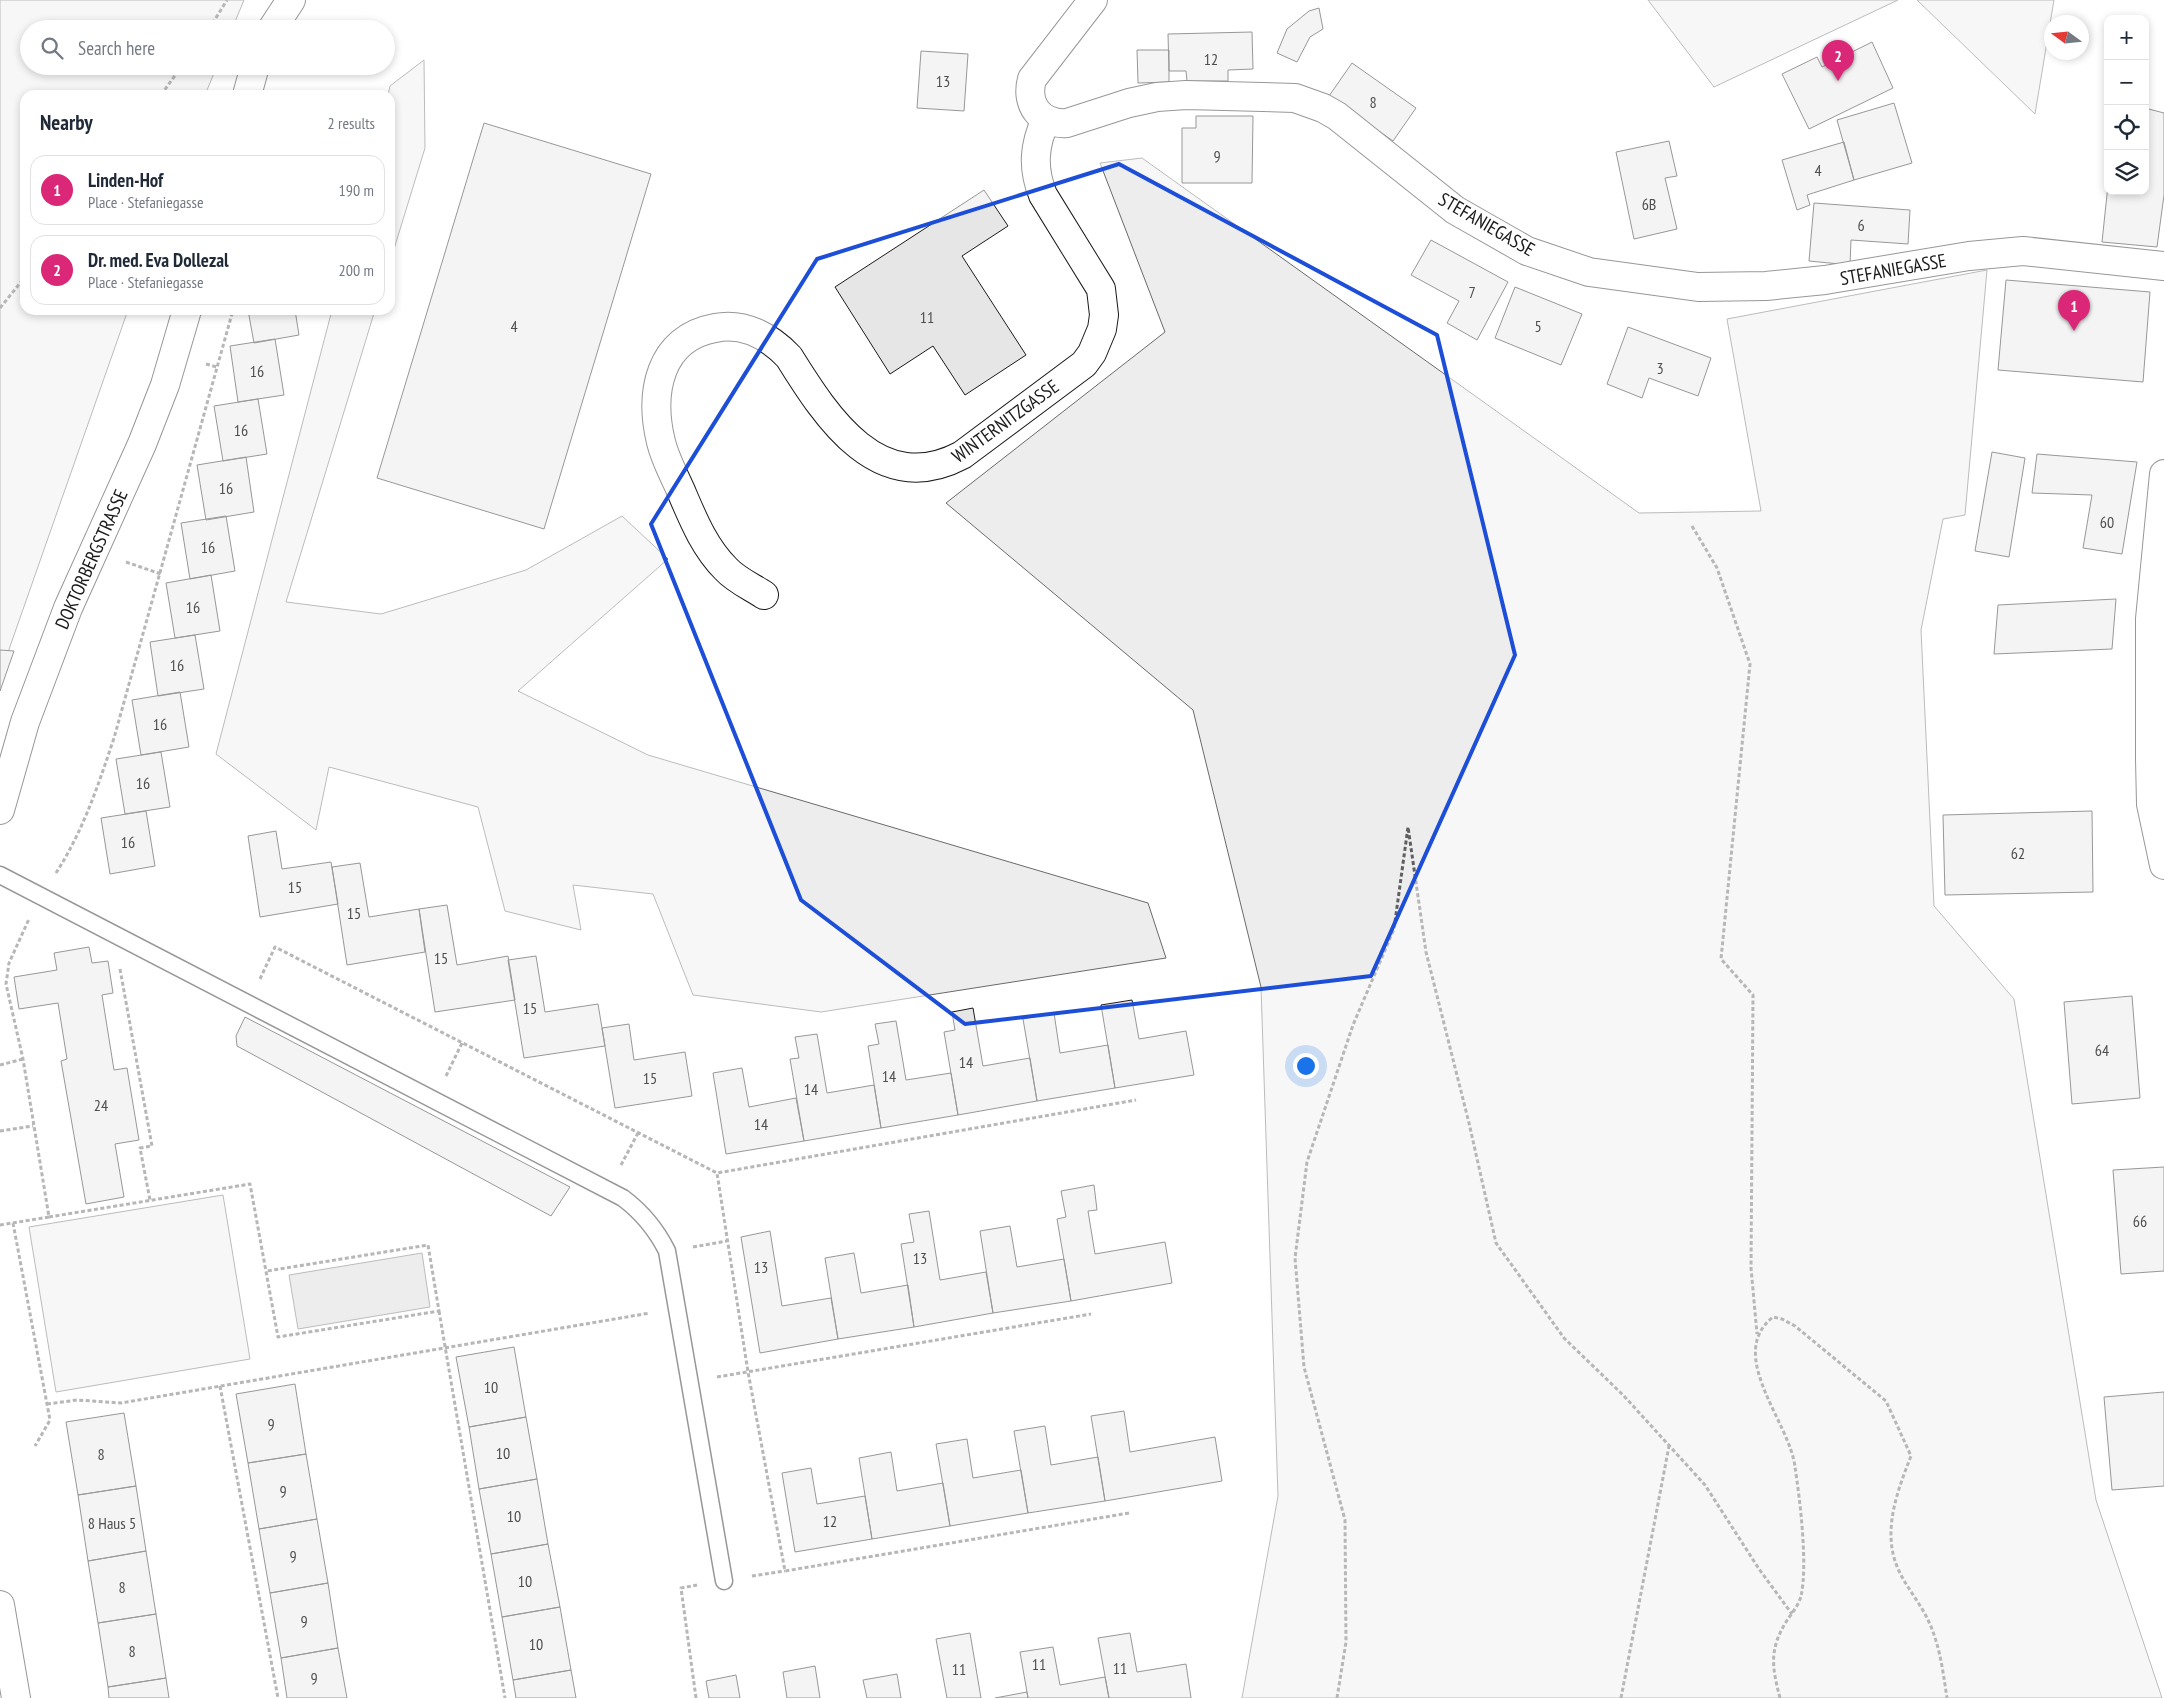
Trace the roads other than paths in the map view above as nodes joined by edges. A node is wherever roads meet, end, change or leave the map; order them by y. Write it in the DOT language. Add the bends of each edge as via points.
graph roads {
  1 [pos="1094,0"];
  2 [pos="253,75"];
  3 [pos="248,90"];
  4 [pos="1046,120"];
  5 [pos="2164,266"];
  6 [pos="186,315"];
  7 [pos="2164,474"];
  8 [pos="764,595"];
  9 [pos="0,810"];
  10 [pos="2164,865"];
  11 [pos="0,875"];
  12 [pos="724,1581"];
  13 [pos="0,1605"];
  14 [pos="16,1698"];
  1 -- 4 [label="street" via="1032,79 1029,90 1032,105"];
  2 -- 3 [label="street"];
  4 -- 5 [label="street, STEFANIEGASSE" via="1056,124 1067,123 1129,102 1157,97 1295,98 1337,116 1455,210 1527,251 1589,272 1698,287 1766,286 1825,280 2023,250"];
  4 -- 8 [label="street, WINTERNITZGASSE" via="1037,144 1038,182 1101,289 1102,328 1084,364 962,455 944,464 912,468 880,460 866,452 841,431 789,357 770,339 758,333 733,327 707,329 683,340 673,349 664,366 656,405 661,444 700,536 727,570"];
  6 -- 9 [label="street, DOKTORBERGSTRASSE" via="165,385 142,444 68,608 25,722"];
  7 -- 10 [label="street" via="2150,619 2150,759 2151,804"];
  11 -- 12 [label="lane" via="637,1209 667,1251"];
  13 -- 14 [label="street"];
}
